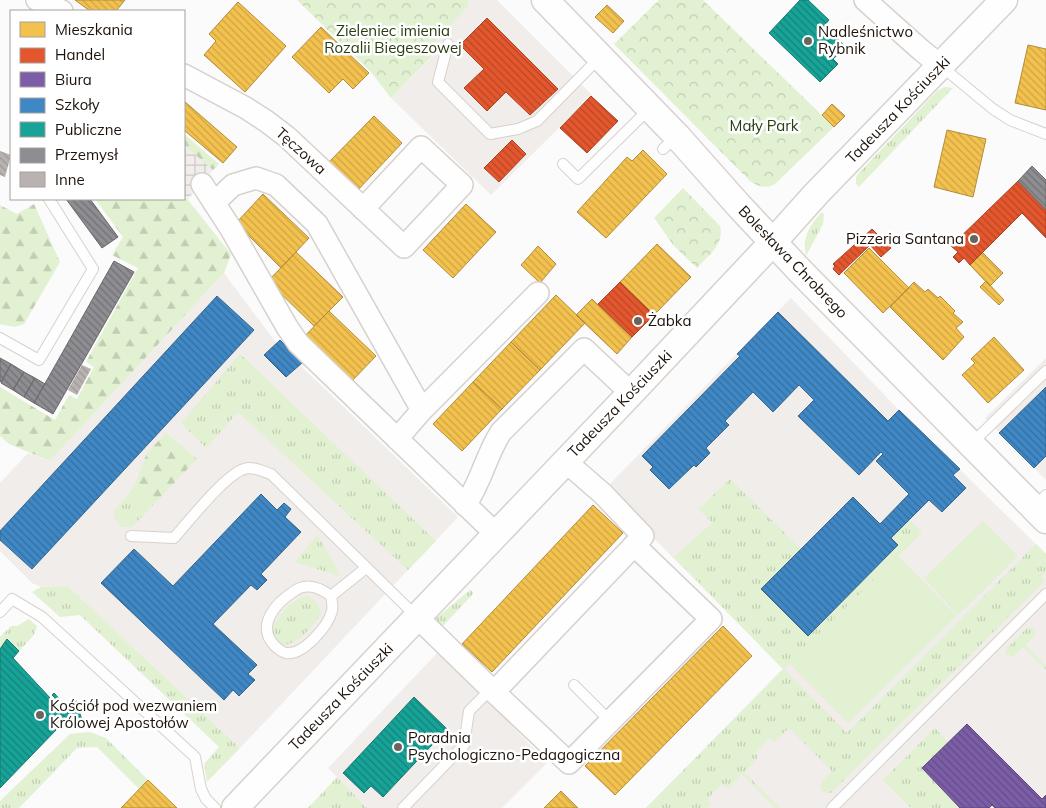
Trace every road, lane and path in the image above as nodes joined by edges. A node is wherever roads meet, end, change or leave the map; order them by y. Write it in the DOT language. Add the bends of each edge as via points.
graph roads {
  1 [pos="545,0"];
  2 [pos="865,0"];
  3 [pos="1004,0"];
  4 [pos="448,44"];
  5 [pos="601,57"];
  6 [pos="941,66"];
  7 [pos="185,76"];
  8 [pos="650,107"];
  9 [pos="1046,134"];
  10 [pos="563,164"];
  11 [pos="202,184"];
  12 [pos="50,200"];
  13 [pos="214,203"];
  14 [pos="363,208"];
  15 [pos="773,242"];
  16 [pos="538,293"];
  17 [pos="0,338"];
  18 [pos="1046,371"];
  19 [pos="631,393"];
  20 [pos="422,410"];
  21 [pos="397,439"];
  22 [pos="970,444"];
  23 [pos="565,461"];
  24 [pos="465,505"];
  25 [pos="1042,508"];
  26 [pos="496,534"];
  27 [pos="131,536"];
  28 [pos="634,545"];
  29 [pos="366,568"];
  30 [pos="1046,594"];
  31 [pos="331,596"];
  32 [pos="0,612"];
  33 [pos="417,617"];
  34 [pos="574,685"];
  35 [pos="492,690"];
  36 [pos="610,721"];
  37 [pos="215,808"];
  38 [pos="235,808"];
  39 [pos="403,808"];
  40 [pos="832,808"];
  1 -- 5 [label="street, Bolesława Chrobrego"];
  2 -- 6 [label="street"];
  3 -- 6 [label="street, Tadeusza Kościuszki"];
  4 -- 5 [label="lane" via="438,82 490,134 518,129 537,121"];
  5 -- 8 [label="street, Bolesława Chrobrego"];
  6 -- 9 [label="lane" via="993,109 1010,120"];
  6 -- 15 [label="street, Tadeusza Kościuszki"];
  7 -- 14 [label="street, Tęczowa" via="266,121"];
  8 -- 10 [label="lane" via="578,179"];
  8 -- 15 [label="street, Bolesława Chrobrego" via="670,142"];
  11 -- 13 [label="street"];
  12 -- 17 [label="lane" via="93,269 39,360"];
  13 -- 20 [label="street" via="233,185 256,178 276,185 317,224"];
  13 -- 21 [label="street" via="298,343"];
  14 -- 14 [label="street, Tęczowa" via="404,247 462,185 421,147"];
  15 -- 19 [label="street, Tadeusza Kościuszki"];
  15 -- 22 [label="street, Bolesława Chrobrego"];
  16 -- 20 [label="street"];
  18 -- 22 [label="lane"];
  19 -- 23 [label="street, Tadeusza Kościuszki"];
  19 -- 24 [label="street" via="584,349 501,432"];
  20 -- 21 [label="street"];
  21 -- 24 [label="street"];
  22 -- 25 [label="street, Bolesława Chrobrego"];
  23 -- 26 [label="street, Tadeusza Kościuszki"];
  23 -- 28 [label="street" via="604,494 643,536"];
  24 -- 26 [label="street"];
  26 -- 33 [label="street, Tadeusza Kościuszki"];
  27 -- 29 [label="lane" via="174,538 228,480 244,469 254,468 271,474"];
  28 -- 35 [label="street"];
  28 -- 36 [label="street" via="711,619"];
  29 -- 31 [label="lane"];
  29 -- 33 [label="lane"];
  30 -- 40 [label="lane"];
  31 -- 31 [label="lane" via="333,609 320,632 297,652 286,653 276,648 266,627 270,613 286,596 299,587 310,586"];
  32 -- 37 [label="lane" via="12,599 42,617 122,689 195,756 201,789"];
  33 -- 35 [label="street"];
  33 -- 38 [label="street, Tadeusza Kościuszki"];
  34 -- 36 [label="lane"];
  35 -- 36 [label="street" via="569,763"];
  35 -- 39 [label="lane" via="469,711 464,744"];
}
